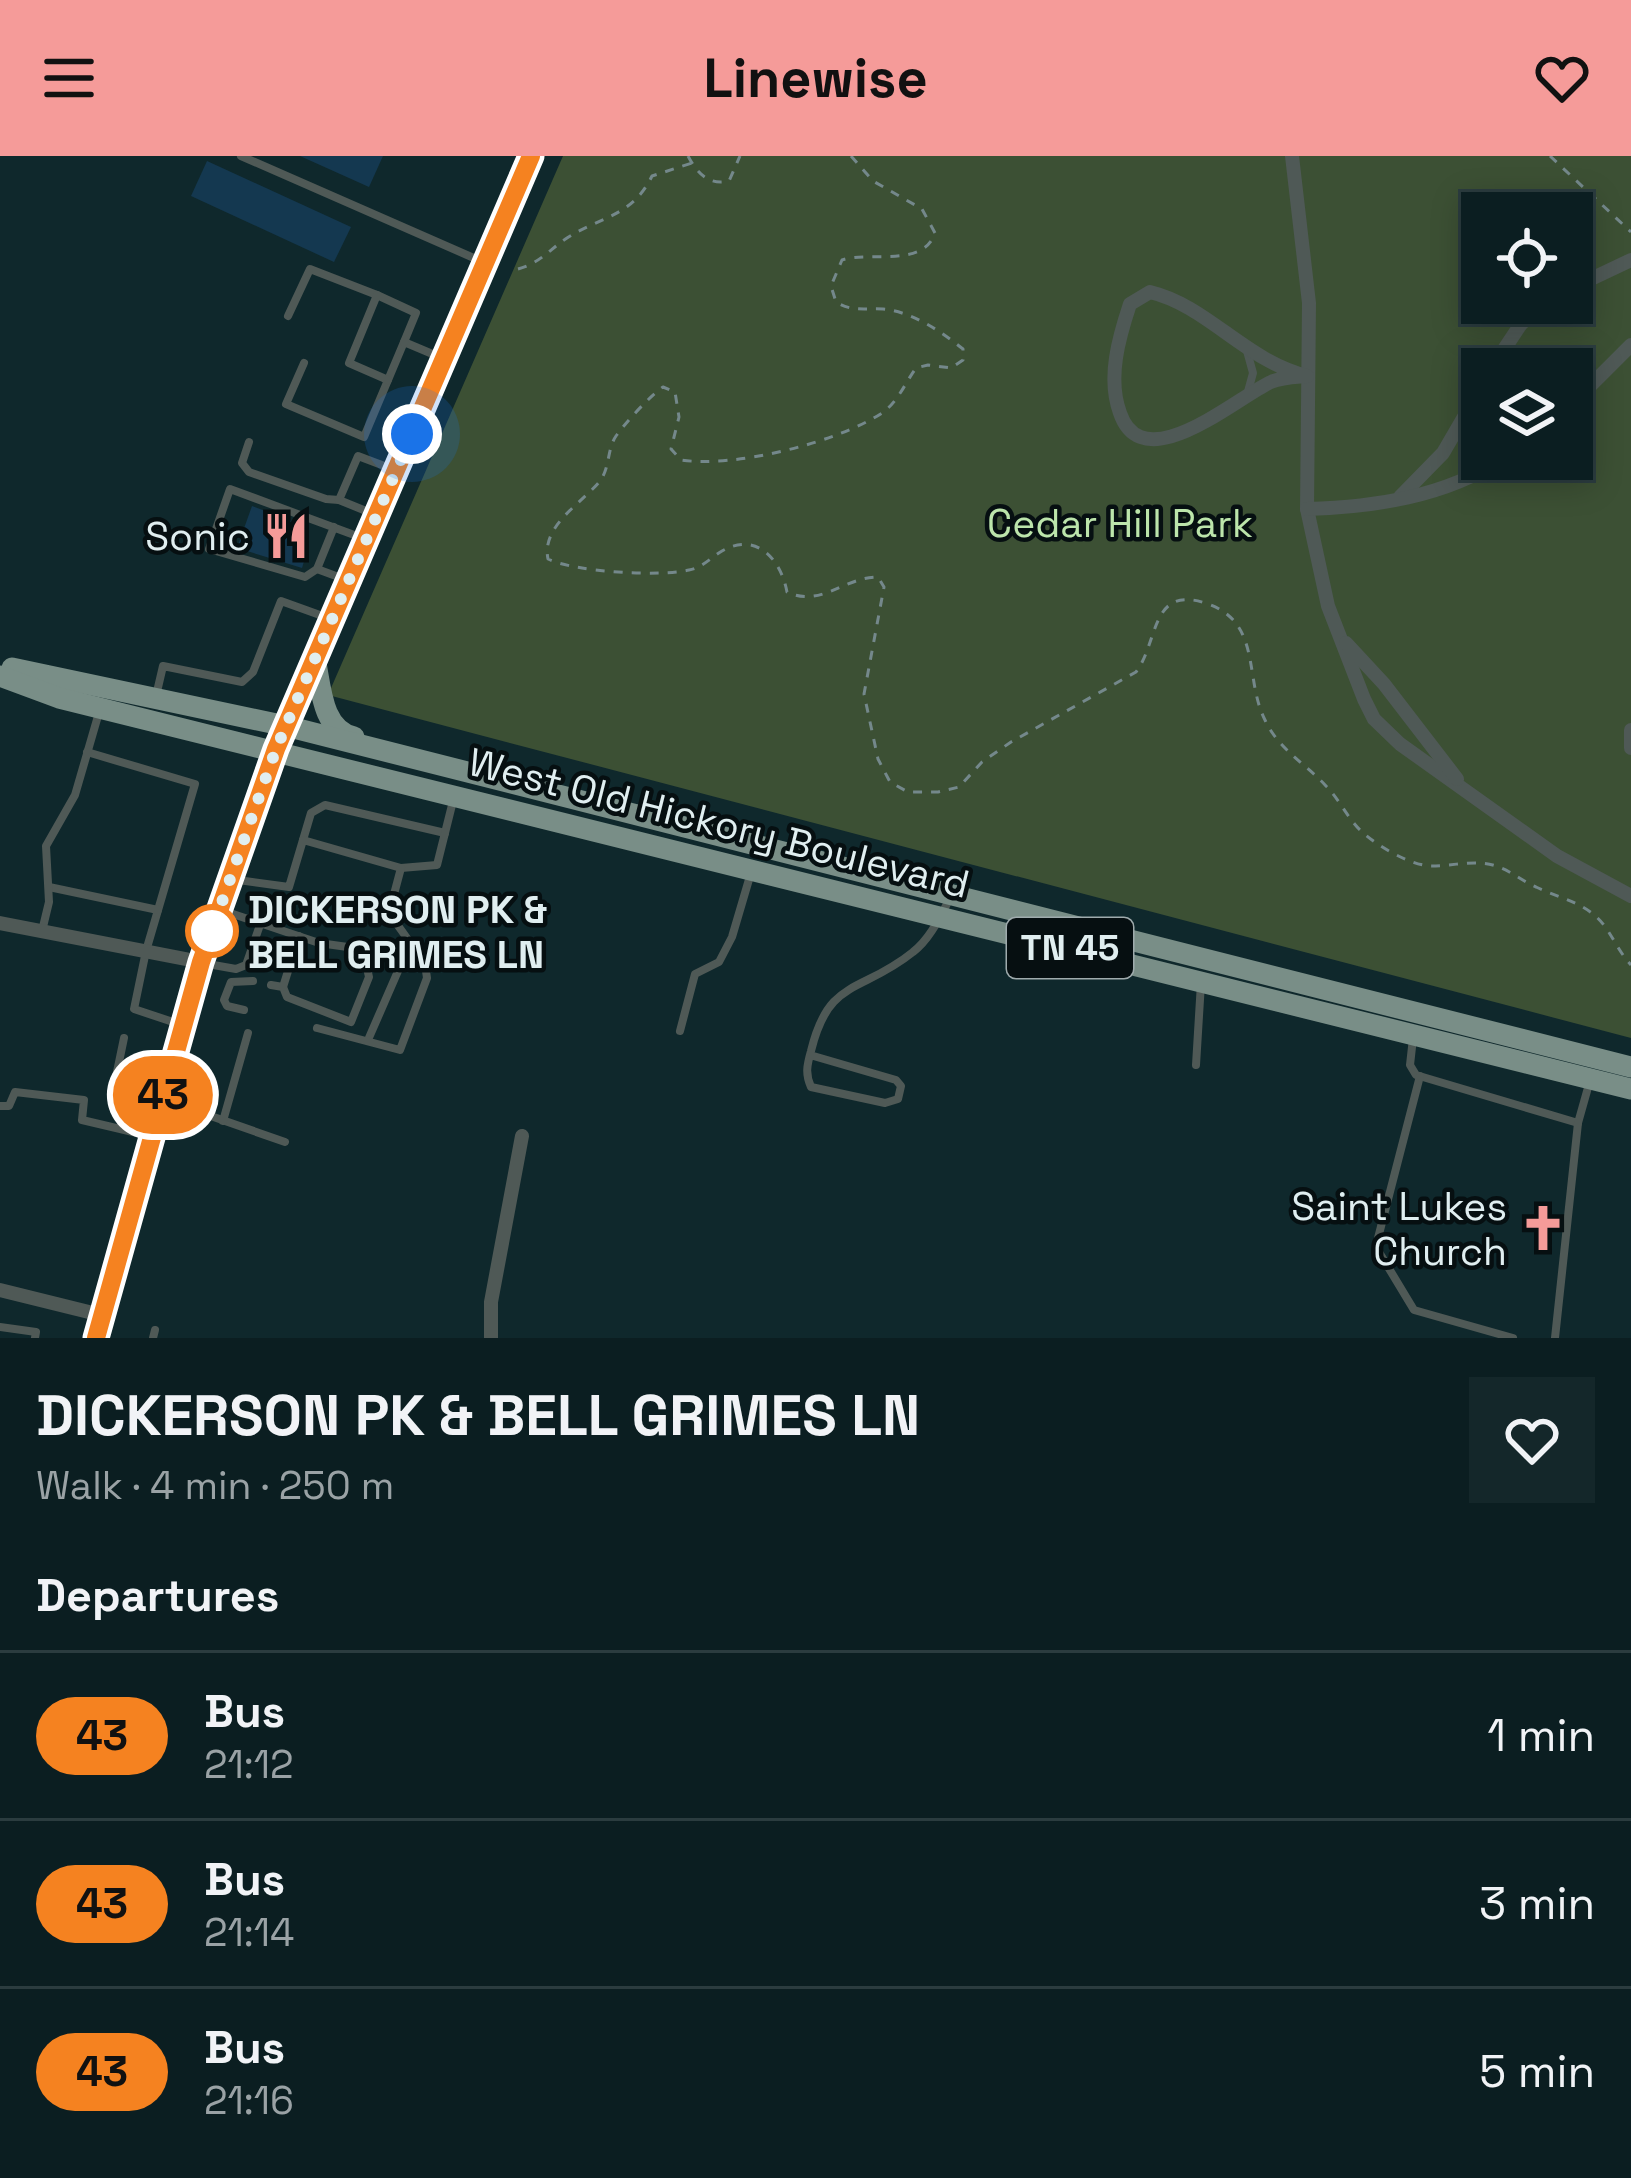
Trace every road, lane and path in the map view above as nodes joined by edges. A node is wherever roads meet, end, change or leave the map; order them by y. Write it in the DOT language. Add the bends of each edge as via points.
graph roads {
  1 [pos="241,156"];
  2 [pos="531,156"];
  3 [pos="688,156"];
  4 [pos="740,156"];
  5 [pos="851,156"];
  6 [pos="1292,156"];
  7 [pos="1550,156"];
  8 [pos="692,163"];
  9 [pos="1631,232"];
  10 [pos="484,263"];
  11 [pos="1628,264"];
  12 [pos="518,269"];
  13 [pos="1593,279"];
  14 [pos="377,295"];
  15 [pos="288,316"];
  16 [pos="404,343"];
  17 [pos="1631,345"];
  18 [pos="1247,350"];
  19 [pos="443,359"];
  20 [pos="304,363"];
  21 [pos="1307,376"];
  22 [pos="388,380"];
  23 [pos="1593,383"];
  24 [pos="1246,398"];
  25 [pos="1461,422"];
  26 [pos="249,442"];
  27 [pos="396,471"];
  28 [pos="1463,480"];
  29 [pos="338,500"];
  30 [pos="1396,500"];
  31 [pos="1306,509"];
  32 [pos="377,516"];
  33 [pos="334,527"];
  34 [pos="367,539"];
  35 [pos="317,569"];
  36 [pos="348,581"];
  37 [pos="332,620"];
  38 [pos="1338,635"];
  39 [pos="315,658"];
  40 [pos="0,665"];
  41 [pos="0,676"];
  42 [pos="155,700"];
  43 [pos="100,707"];
  44 [pos="286,726"];
  45 [pos="1631,730"];
  46 [pos="1631,748"];
  47 [pos="276,749"];
  48 [pos="88,752"];
  49 [pos="451,768"];
  50 [pos="455,794"];
  51 [pos="1476,800"];
  52 [pos="445,833"];
  53 [pos="338,836"];
  54 [pos="355,840"];
  55 [pos="303,841"];
  56 [pos="374,845"];
  57 [pos="334,849"];
  58 [pos="392,850"];
  59 [pos="352,854"];
  60 [pos="412,855"];
  61 [pos="369,859"];
  62 [pos="389,865"];
  63 [pos="404,868"];
  64 [pos="752,868"];
  65 [pos="229,878"];
  66 [pos="49,886"];
  67 [pos="952,895"];
  68 [pos="1631,896"];
  69 [pos="158,910"];
  70 [pos="219,910"];
  71 [pos="940,916"];
  72 [pos="0,922"];
  73 [pos="260,922"];
  74 [pos="42,931"];
  75 [pos="299,936"];
  76 [pos="363,950"];
  77 [pos="146,951"];
  78 [pos="251,951"];
  79 [pos="262,955"];
  80 [pos="405,955"];
  81 [pos="279,960"];
  82 [pos="201,962"];
  83 [pos="290,964"];
  84 [pos="1631,965"];
  85 [pos="253,981"];
  86 [pos="1201,981"];
  87 [pos="271,985"];
  88 [pos="283,987"];
  89 [pos="244,1010"];
  90 [pos="1416,1024"];
  91 [pos="183,1025"];
  92 [pos="317,1028"];
  93 [pos="680,1031"];
  94 [pos="248,1033"];
  95 [pos="124,1038"];
  96 [pos="368,1040"];
  97 [pos="810,1055"];
  98 [pos="1196,1065"];
  99 [pos="1631,1067"];
  100 [pos="1593,1068"];
  101 [pos="1420,1076"];
  102 [pos="1631,1089"];
  103 [pos="162,1099"];
  104 [pos="0,1106"];
  105 [pos="224,1120"];
  106 [pos="1579,1123"];
  107 [pos="151,1136"];
  108 [pos="522,1136"];
  109 [pos="285,1142"];
  110 [pos="0,1290"];
  111 [pos="0,1327"];
  112 [pos="98,1327"];
  113 [pos="35,1338"];
  114 [pos="491,1338"];
  115 [pos="1514,1338"];
  116 [pos="1555,1338"];
  1 -- 10 [label="lane"];
  2 -- 10 [label="main road"];
  3 -- 8 [label="path"];
  4 -- 8 [label="path" via="729,181 718,184"];
  5 -- 84 [label="path" via="873,181 922,208 935,232 921,250 842,260 832,286 836,302 927,324 963,349 963,360 916,368 882,413 727,463 681,460 671,449 679,402 663,387 613,439 602,478 555,529 548,559 601,571 688,571 737,545 755,545 772,555 787,592 800,598 878,577 884,587 864,694 878,759 890,782 908,792 959,787 1011,742 1136,672 1170,603 1208,604 1240,626 1262,716 1282,749 1323,782 1361,831 1426,866 1491,864 1568,898 1605,926"];
  6 -- 21 [label="street" via="1307,267"];
  7 -- 9 [label="path"];
  8 -- 12 [label="path" via="652,176 638,201"];
  10 -- 19 [label="main road"];
  11 -- 13 [label="street"];
  14 -- 15 [label="lane" via="310,269"];
  14 -- 16 [label="lane" via="416,313"];
  14 -- 22 [label="lane" via="349,363"];
  16 -- 19 [label="lane"];
  16 -- 22 [label="lane"];
  17 -- 23 [label="street"];
  18 -- 21 [label="street"];
  18 -- 24 [label="lane"];
  18 -- 24 [label="street" via="1173,297 1150,292 1130,304 1115,378 1124,426 1153,438 1172,437"];
  19 -- 27 [label="main road"];
  20 -- 22 [label="lane" via="286,404 364,437"];
  21 -- 24 [label="street" via="1271,381"];
  21 -- 31 [label="street"];
  25 -- 30 [label="street"];
  26 -- 29 [label="lane" via="242,463 249,472"];
  27 -- 29 [label="lane" via="358,456"];
  27 -- 32 [label="main road"];
  28 -- 30 [label="street"];
  29 -- 32 [label="lane"];
  30 -- 31 [label="street"];
  31 -- 38 [label="street"];
  32 -- 34 [label="main road"];
  33 -- 34 [label="lane"];
  33 -- 35 [label="lane"];
  33 -- 35 [label="lane" via="230,489 209,549 305,578"];
  34 -- 36 [label="main road"];
  35 -- 36 [label="lane"];
  36 -- 37 [label="main road"];
  37 -- 39 [label="main road"];
  37 -- 42 [label="lane" via="281,601 242,682 163,666"];
  38 -- 51 [label="street"];
  38 -- 51 [label="street" via="1374,719"];
  39 -- 44 [label="main road"];
  39 -- 49 [label="main road" via="325,706 343,734 440,758"];
  40 -- 42 [label="main road, West Old Hickory Boulevard / TN 45"];
  41 -- 43 [label="main road, West Old Hickory Boulevard / TN 45"];
  42 -- 44 [label="main road, West Old Hickory Boulevard / TN 45"];
  43 -- 47 [label="main road, West Old Hickory Boulevard / TN 45"];
  43 -- 48 [label="lane"];
  44 -- 47 [label="main road"];
  44 -- 49 [label="main road, West Old Hickory Boulevard / TN 45"];
  45 -- 46 [label="street"];
  47 -- 50 [label="main road, West Old Hickory Boulevard / TN 45"];
  47 -- 65 [label="main road"];
  48 -- 66 [label="lane" via="46,846"];
  48 -- 69 [label="lane" via="195,784"];
  49 -- 67 [label="main road, West Old Hickory Boulevard / TN 45"];
  50 -- 52 [label="lane"];
  50 -- 64 [label="main road, West Old Hickory Boulevard / TN 45"];
  51 -- 68 [label="street"];
  52 -- 55 [label="lane" via="325,805"];
  52 -- 63 [label="lane" via="437,866"];
  53 -- 57 [label="lane"];
  54 -- 59 [label="lane"];
  55 -- 57 [label="lane"];
  55 -- 65 [label="lane" via="289,886"];
  56 -- 61 [label="lane"];
  57 -- 59 [label="lane"];
  58 -- 62 [label="lane"];
  59 -- 61 [label="lane"];
  60 -- 63 [label="lane"];
  61 -- 62 [label="lane"];
  62 -- 63 [label="lane"];
  63 -- 80 [label="lane" via="389,913 409,940"];
  64 -- 71 [label="main road, West Old Hickory Boulevard / TN 45"];
  64 -- 93 [label="lane" via="732,937 719,962 695,974"];
  65 -- 70 [label="main road"];
  66 -- 69 [label="lane"];
  66 -- 74 [label="lane"];
  67 -- 71 [label="lane"];
  67 -- 90 [label="main road, West Old Hickory Boulevard / TN 45"];
  69 -- 77 [label="lane"];
  70 -- 73 [label="lane"];
  70 -- 82 [label="main road"];
  71 -- 86 [label="main road, West Old Hickory Boulevard / TN 45"];
  71 -- 97 [label="lane" via="917,950 827,1005"];
  72 -- 74 [label="street"];
  73 -- 75 [label="lane"];
  73 -- 78 [label="lane"];
  74 -- 77 [label="street"];
  75 -- 76 [label="lane"];
  75 -- 83 [label="lane"];
  76 -- 80 [label="lane"];
  76 -- 88 [label="lane" via="369,977 351,1022 286,997"];
  77 -- 82 [label="street"];
  77 -- 91 [label="lane" via="134,1009"];
  78 -- 79 [label="lane"];
  78 -- 82 [label="lane" via="236,969"];
  80 -- 96 [label="lane"];
  80 -- 96 [label="lane" via="425,964 428,978 400,1050"];
  81 -- 83 [label="lane"];
  82 -- 91 [label="main road"];
  83 -- 88 [label="lane"];
  85 -- 89 [label="lane" via="231,982 226,990 227,1006"];
  86 -- 90 [label="main road, West Old Hickory Boulevard / TN 45"];
  86 -- 98 [label="lane"];
  87 -- 88 [label="lane"];
  90 -- 100 [label="main road, West Old Hickory Boulevard / TN 45"];
  90 -- 101 [label="lane" via="1410,1065"];
  91 -- 103 [label="main road"];
  92 -- 96 [label="lane"];
  94 -- 105 [label="lane"];
  95 -- 103 [label="lane" via="113,1091"];
  97 -- 97 [label="lane" via="811,1087 898,1099 896,1080"];
  99 -- 100 [label="main road, West Old Hickory Boulevard / TN 45"];
  100 -- 102 [label="main road, West Old Hickory Boulevard / TN 45"];
  100 -- 106 [label="lane"];
  101 -- 106 [label="lane"];
  101 -- 115 [label="lane" via="1379,1252 1414,1310"];
  103 -- 105 [label="lane"];
  103 -- 107 [label="main road"];
  104 -- 107 [label="lane" via="16,1092 84,1100 82,1120"];
  105 -- 109 [label="lane"];
  106 -- 116 [label="lane"];
  107 -- 112 [label="main road"];
  108 -- 114 [label="street"];
  110 -- 112 [label="street"];
  111 -- 113 [label="lane" via="36,1332"];
}
